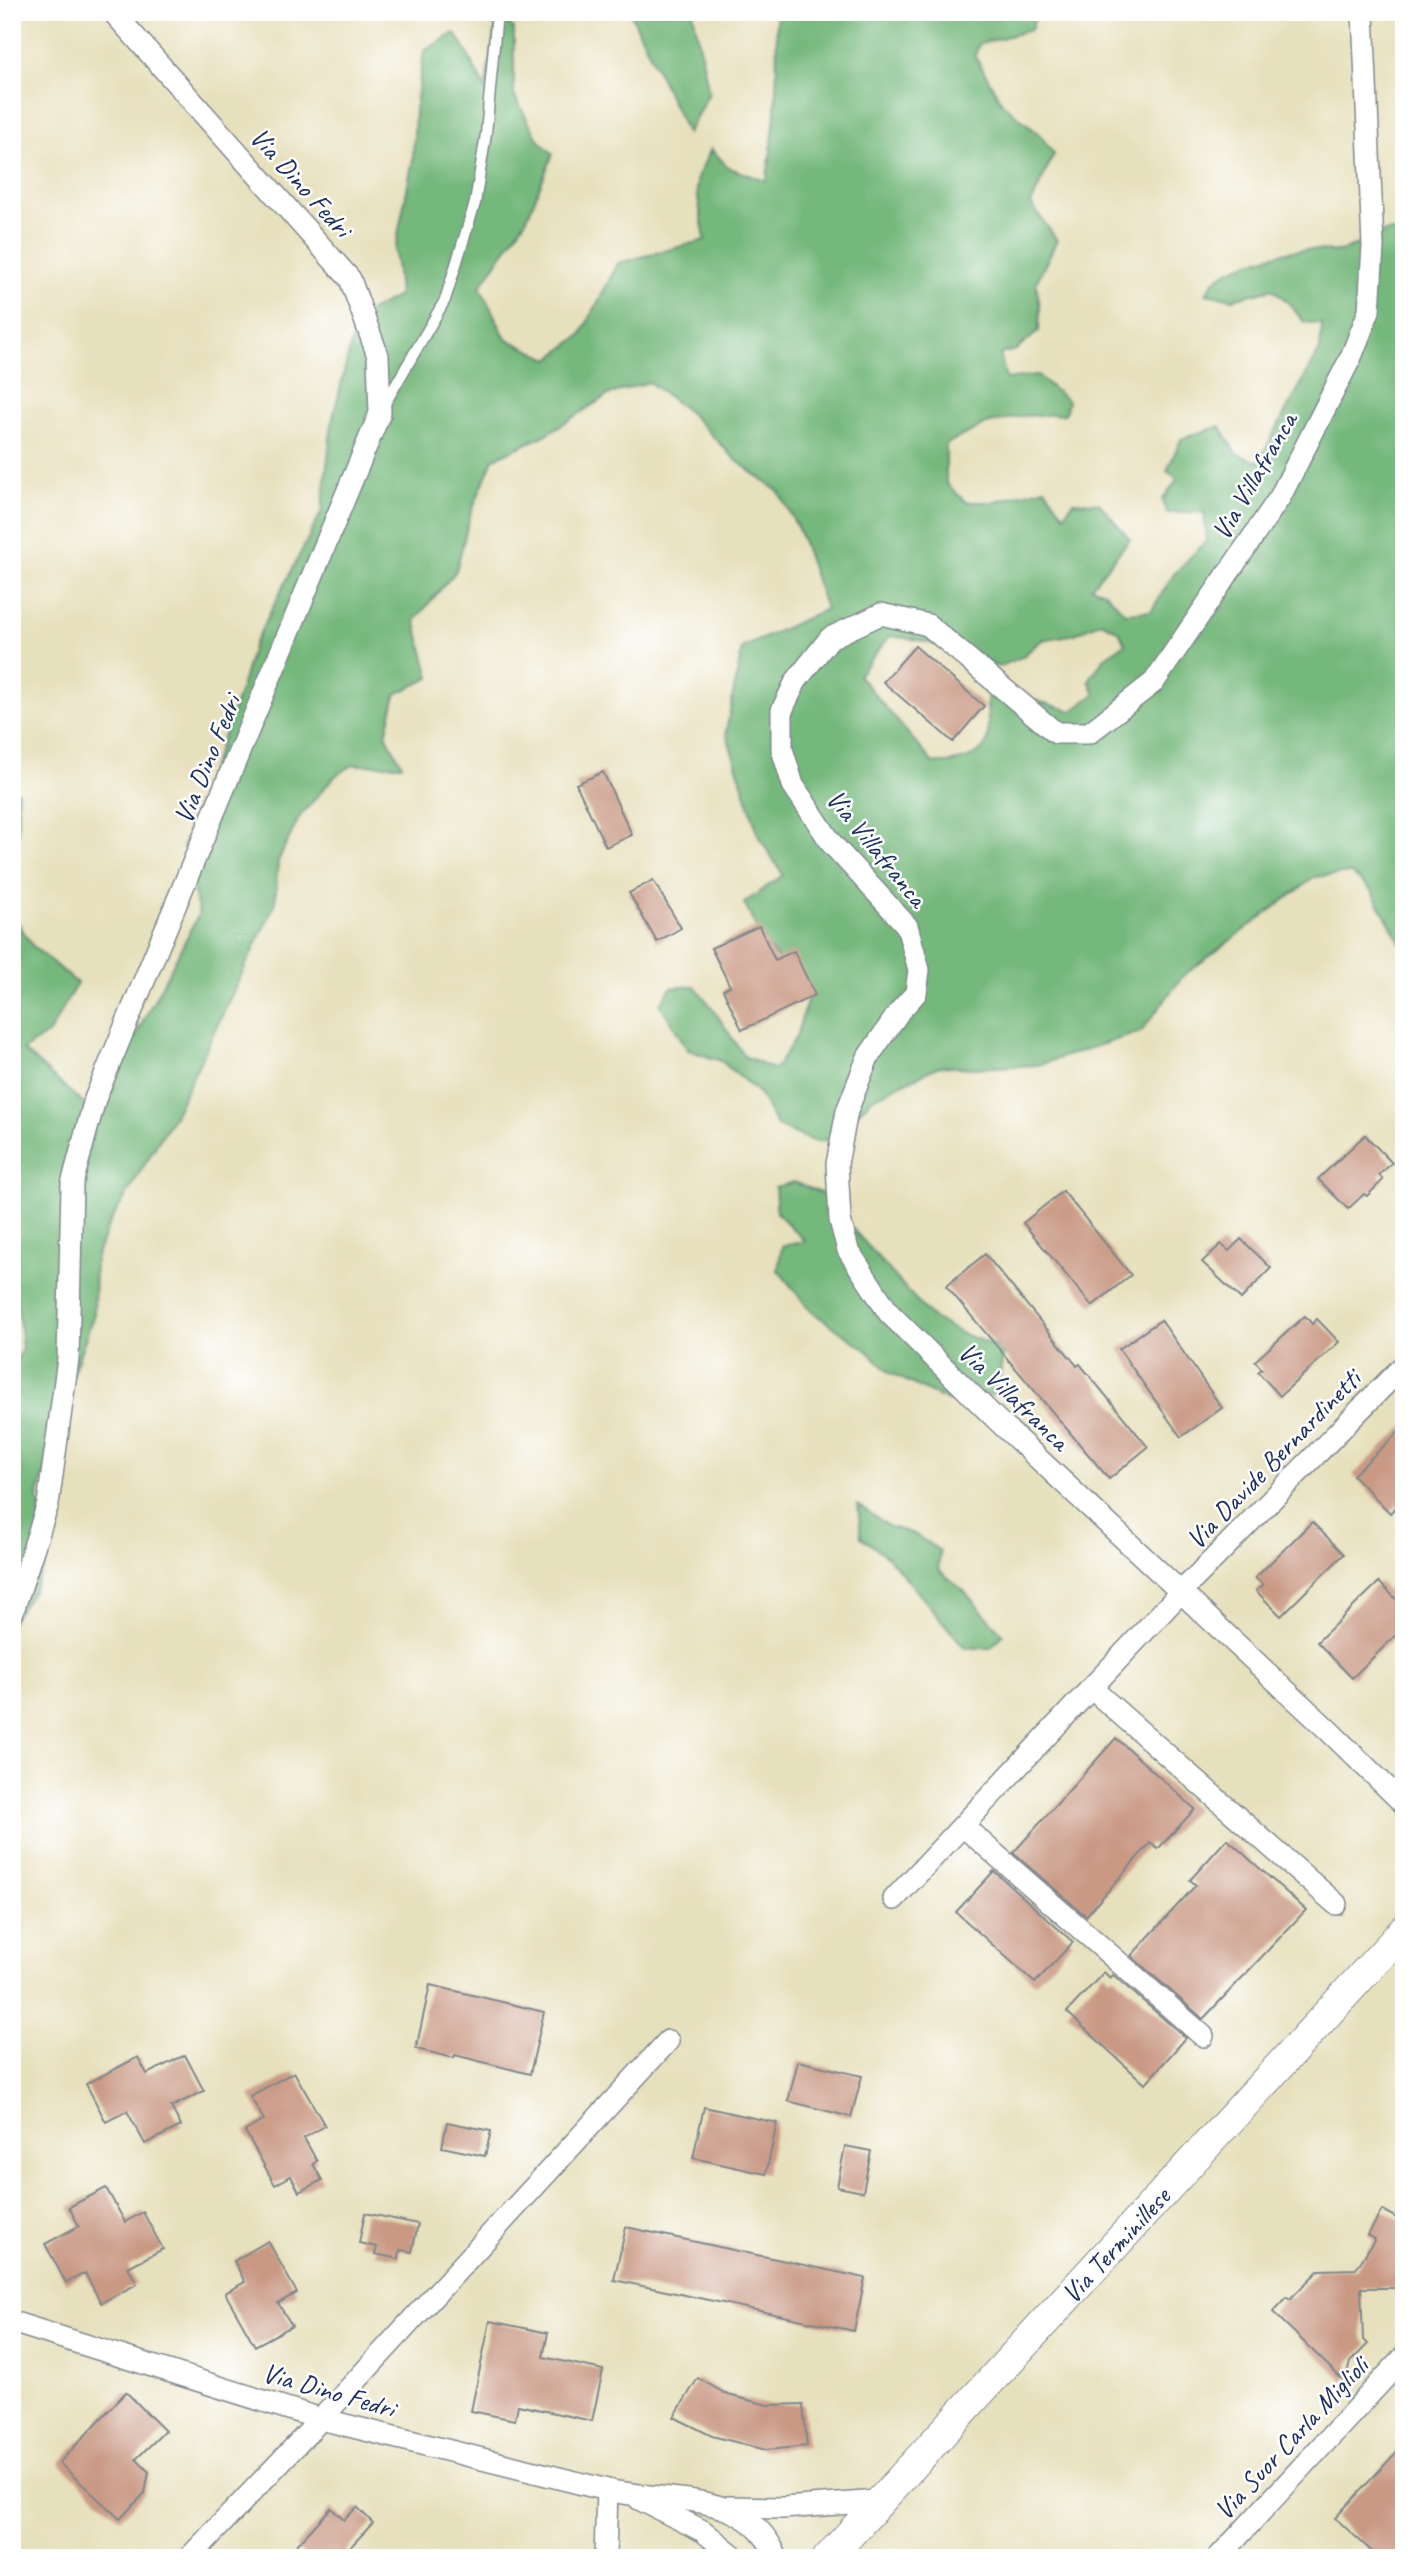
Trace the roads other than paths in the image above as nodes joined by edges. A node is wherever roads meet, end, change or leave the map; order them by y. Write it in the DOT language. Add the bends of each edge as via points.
graph roads {
  1 [pos="113,12"];
  2 [pos="496,12"];
  3 [pos="1363,12"];
  4 [pos="380,412"];
  5 [pos="1404,1365"];
  6 [pos="1181,1592"];
  7 [pos="12,1614"];
  8 [pos="1091,1688"];
  9 [pos="1404,1804"];
  10 [pos="962,1826"];
  11 [pos="894,1899"];
  12 [pos="1336,1904"];
  13 [pos="1404,1930"];
  14 [pos="1203,2036"];
  15 [pos="668,2041"];
  16 [pos="12,2322"];
  17 [pos="1404,2357"];
  18 [pos="321,2419"];
  19 [pos="607,2490"];
  20 [pos="634,2496"];
  21 [pos="879,2501"];
  22 [pos="720,2507"];
  23 [pos="728,2555"];
  24 [pos="189,2558"];
  25 [pos="605,2558"];
  26 [pos="777,2558"];
  27 [pos="828,2558"];
  28 [pos="1219,2558"];
  1 -- 4 [label="street, Via Dino Fedri" via="350,279 378,356"];
  2 -- 4 [label="lane" via="475,203 445,300"];
  3 -- 6 [label="street, Via Villafranca" via="1373,246 1369,311 1351,357 1280,497 1154,682 1090,733 1056,733 928,625 881,614 830,638 796,681 782,710 782,749 793,785 832,844 907,926 919,970 916,993 868,1057 847,1111 837,1164 840,1220 848,1250 889,1313"];
  4 -- 7 [label="street, Via Dino Fedri" via="95,1099 72,1184 68,1359 48,1504"];
  5 -- 6 [label="street, Via Davide Bernardinetti"];
  6 -- 8 [label="street, Via Davide Bernardinetti"];
  6 -- 9 [label="street, Via Villafranca"];
  8 -- 10 [label="street, Via Davide Bernardinetti"];
  8 -- 12 [label="street"];
  10 -- 11 [label="street, Via Davide Bernardinetti"];
  10 -- 14 [label="street"];
  13 -- 21 [label="main road, Via Terminillese"];
  15 -- 18 [label="street"];
  16 -- 18 [label="street, Via Dino Fedri"];
  17 -- 28 [label="street, Via Suor Carla Miglioli"];
  18 -- 19 [label="street, Via Dino Fedri"];
  18 -- 24 [label="street"];
  19 -- 20 [label="street, Via Dino Fedri"];
  19 -- 25 [label="street"];
  20 -- 22 [label="street, Via Dino Fedri" via="668,2496"];
  20 -- 23 [label="street, Via Dino Fedri" via="703,2531"];
  21 -- 22 [label="street, Via Dino Fedri"];
  21 -- 27 [label="main road, Via Terminillese"];
  22 -- 26 [label="street, Via Dino Fedri" via="745,2516 771,2544"];
}
